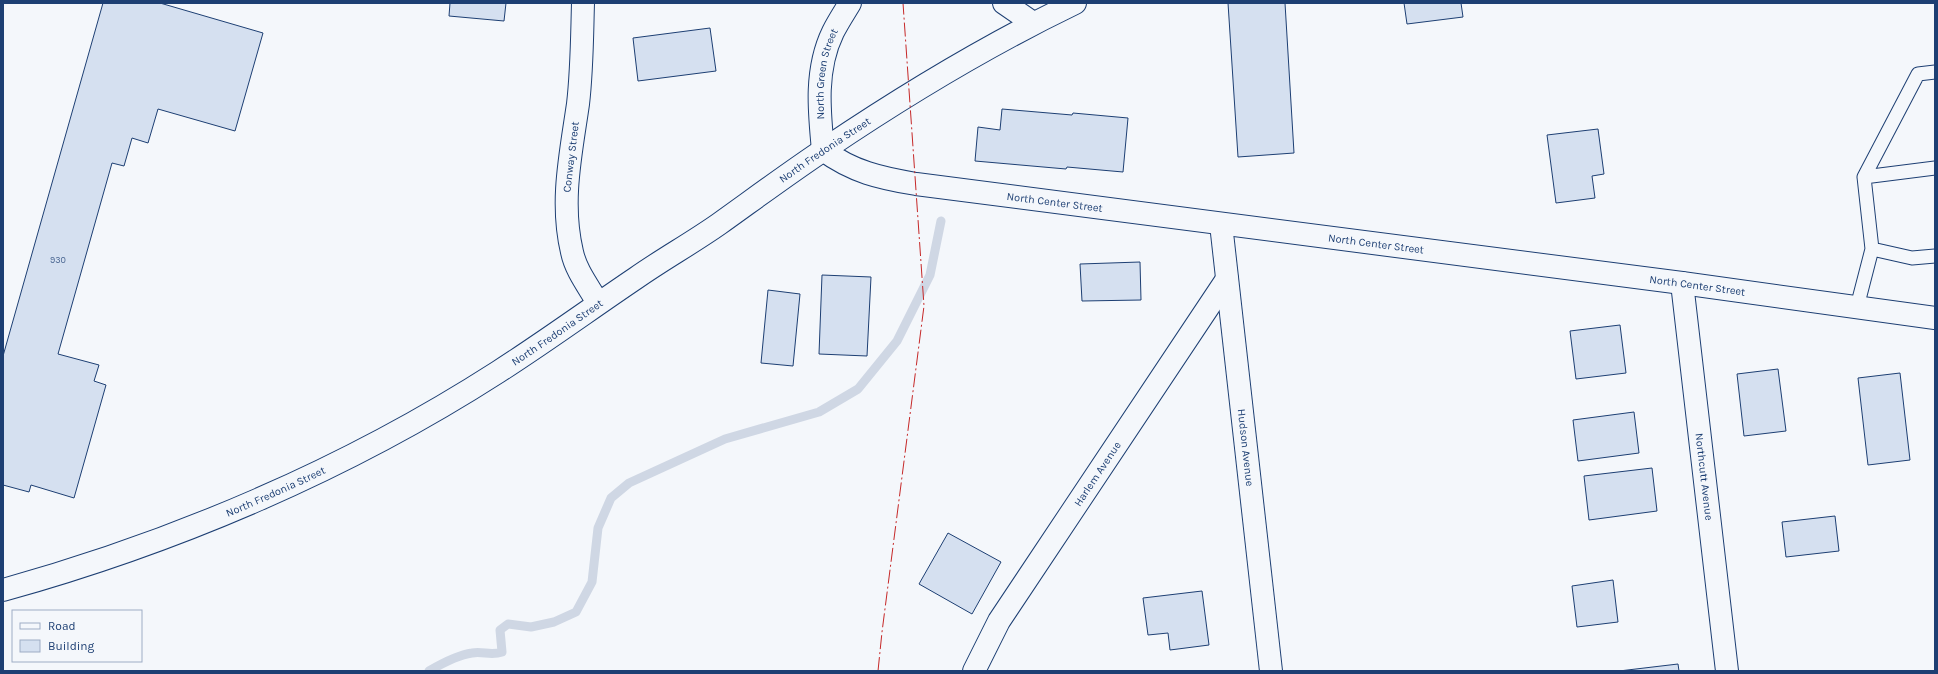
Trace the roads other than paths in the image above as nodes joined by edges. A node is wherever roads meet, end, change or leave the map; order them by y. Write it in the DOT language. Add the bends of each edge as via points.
graph roads {
  1 [pos="583,3"];
  2 [pos="850,3"];
  3 [pos="1004,3"];
  4 [pos="1075,3"];
  5 [pos="1034,23"];
  6 [pos="1935,72"];
  7 [pos="823,150"];
  8 [pos="1935,168"];
  9 [pos="1864,177"];
  10 [pos="1221,224"];
  11 [pos="1872,249"];
  12 [pos="1935,256"];
  13 [pos="1227,280"];
  14 [pos="1682,283"];
  15 [pos="598,304"];
  16 [pos="1857,307"];
  17 [pos="1935,318"];
  18 [pos="3,590"];
  19 [pos="974,671"];
  20 [pos="1271,671"];
  21 [pos="1727,671"];
  1 -- 15 [label="street, Conway Street" via="581,75 567,175 567,216 568,234 575,263"];
  2 -- 7 [label="street, North Green Street" via="833,33 820,75 819,113"];
  3 -- 5 [label="street"];
  4 -- 5 [label="street, North Fredonia Street"];
  5 -- 7 [label="street, North Fredonia Street" via="974,55"];
  6 -- 9 [label="lane" via="1918,74"];
  7 -- 10 [label="street, North Center Street" via="852,169 890,180"];
  7 -- 15 [label="street, North Fredonia Street" via="706,233"];
  8 -- 9 [label="lane"];
  9 -- 11 [label="lane"];
  10 -- 13 [label="street, Hudson Avenue"];
  10 -- 14 [label="street, North Center Street"];
  11 -- 12 [label="lane" via="1912,258"];
  11 -- 16 [label="lane"];
  13 -- 19 [label="street, Harlem Avenue" via="999,621"];
  13 -- 20 [label="street, Hudson Avenue"];
  14 -- 16 [label="street, North Center Street"];
  14 -- 21 [label="street, Northcutt Avenue"];
  15 -- 18 [label="street, North Fredonia Street" via="472,388 391,434 284,488 171,535"];
  16 -- 17 [label="street, North Center Street"];
}
